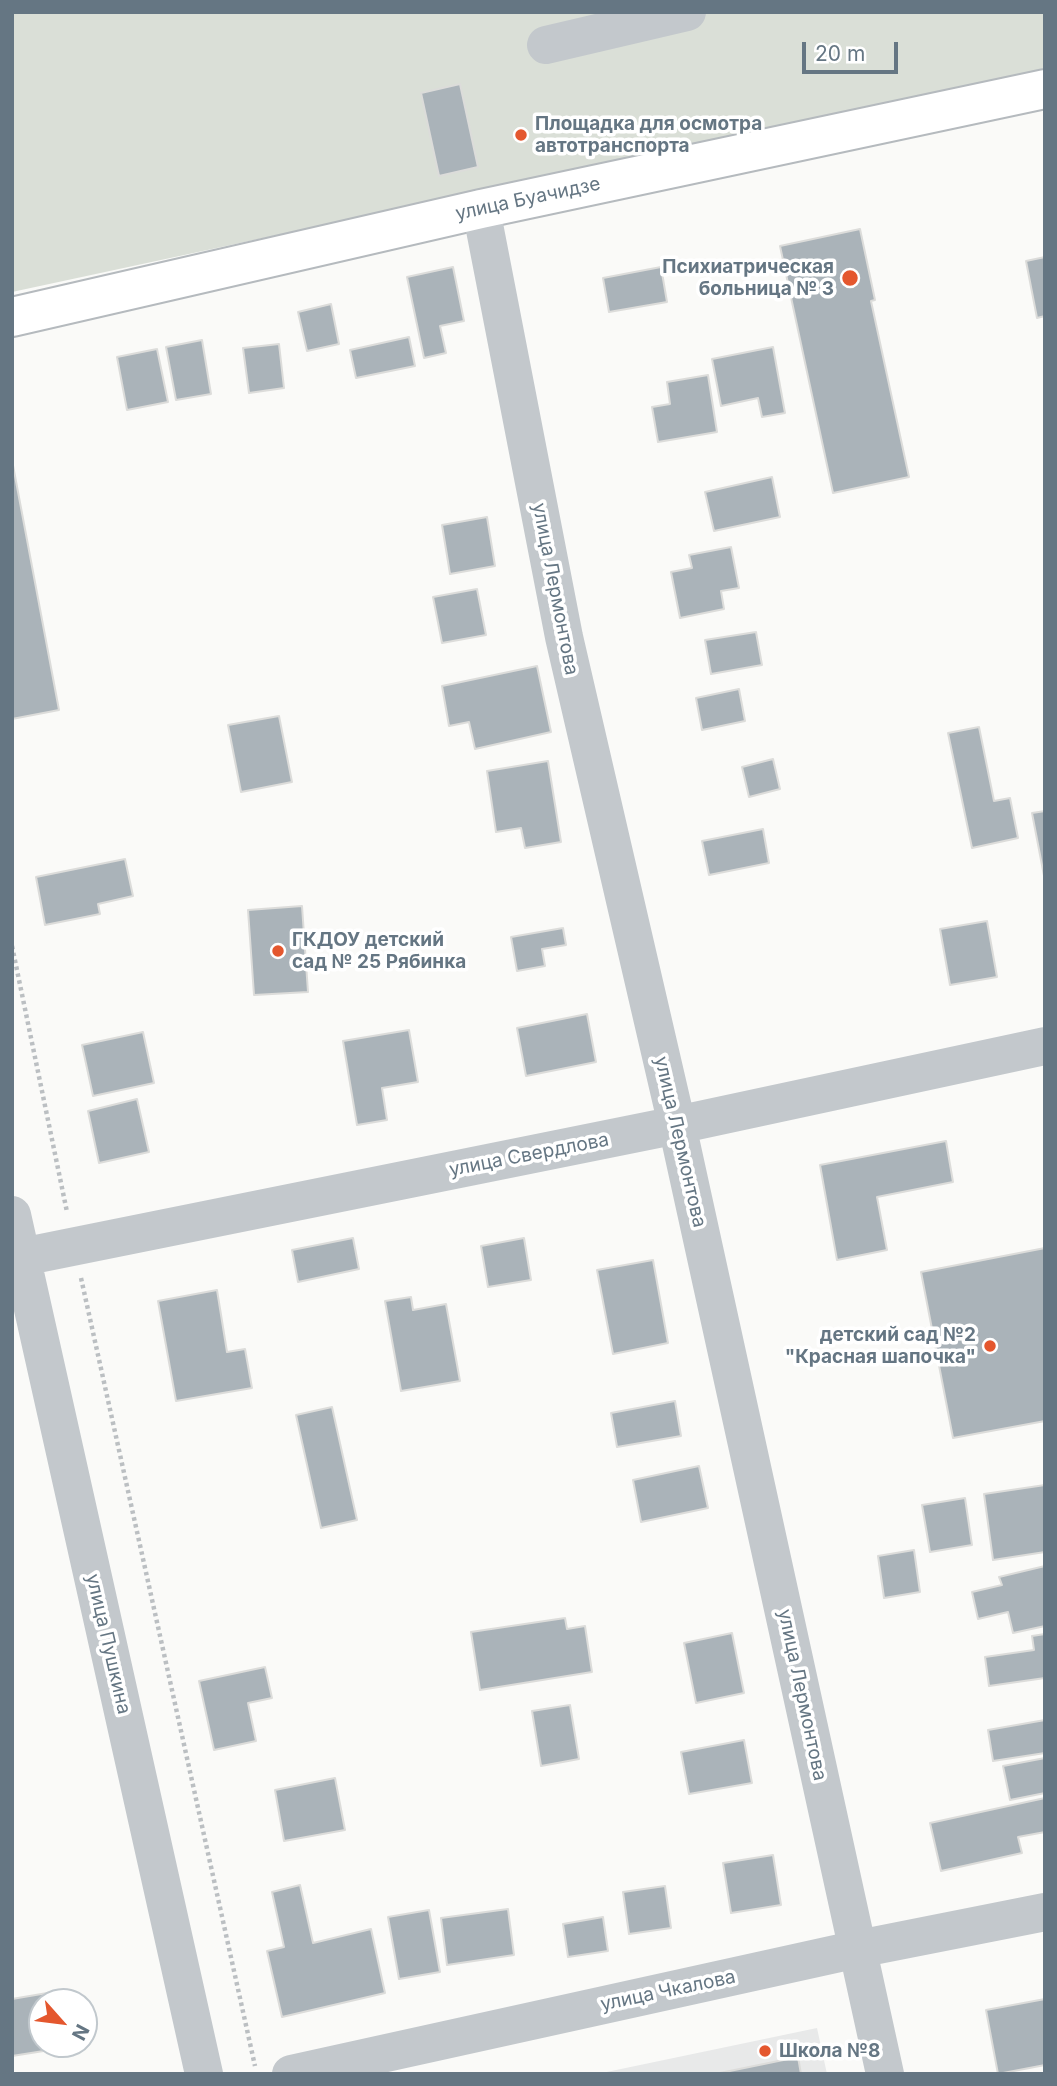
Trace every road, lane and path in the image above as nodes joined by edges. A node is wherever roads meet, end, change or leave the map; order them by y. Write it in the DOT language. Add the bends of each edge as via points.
graph roads {
  1 [pos="687,12"];
  2 [pos="546,45"];
  3 [pos="1045,89"];
  4 [pos="481,209"];
  5 [pos="12,317"];
  6 [pos="12,946"];
  7 [pos="1045,1046"];
  8 [pos="677,1125"];
  9 [pos="12,1215"];
  10 [pos="74,1247"];
  11 [pos="17,1258"];
  12 [pos="1045,1912"];
  13 [pos="858,1949"];
  14 [pos="204,2074"];
  15 [pos="257,2074"];
  16 [pos="292,2074"];
  17 [pos="885,2074"];
  1 -- 2 [label="street"];
  3 -- 4 [label="main road, улица Буачидзе"];
  4 -- 5 [label="main road, улица Буачидзе"];
  4 -- 8 [label="street, улица Лермонтова" via="564,637"];
  6 -- 10 [label="path"];
  7 -- 8 [label="street, улица Свердлова"];
  8 -- 10 [label="street, улица Свердлова"];
  8 -- 13 [label="street, улица Лермонтова"];
  9 -- 11 [label="street, улица Пушкина"];
  10 -- 11 [label="street, улица Свердлова"];
  10 -- 15 [label="path"];
  11 -- 14 [label="street, улица Пушкина"];
  12 -- 13 [label="street, улица Чкалова"];
  13 -- 16 [label="street, улица Чкалова"];
  13 -- 17 [label="street, улица Лермонтова"];
}
